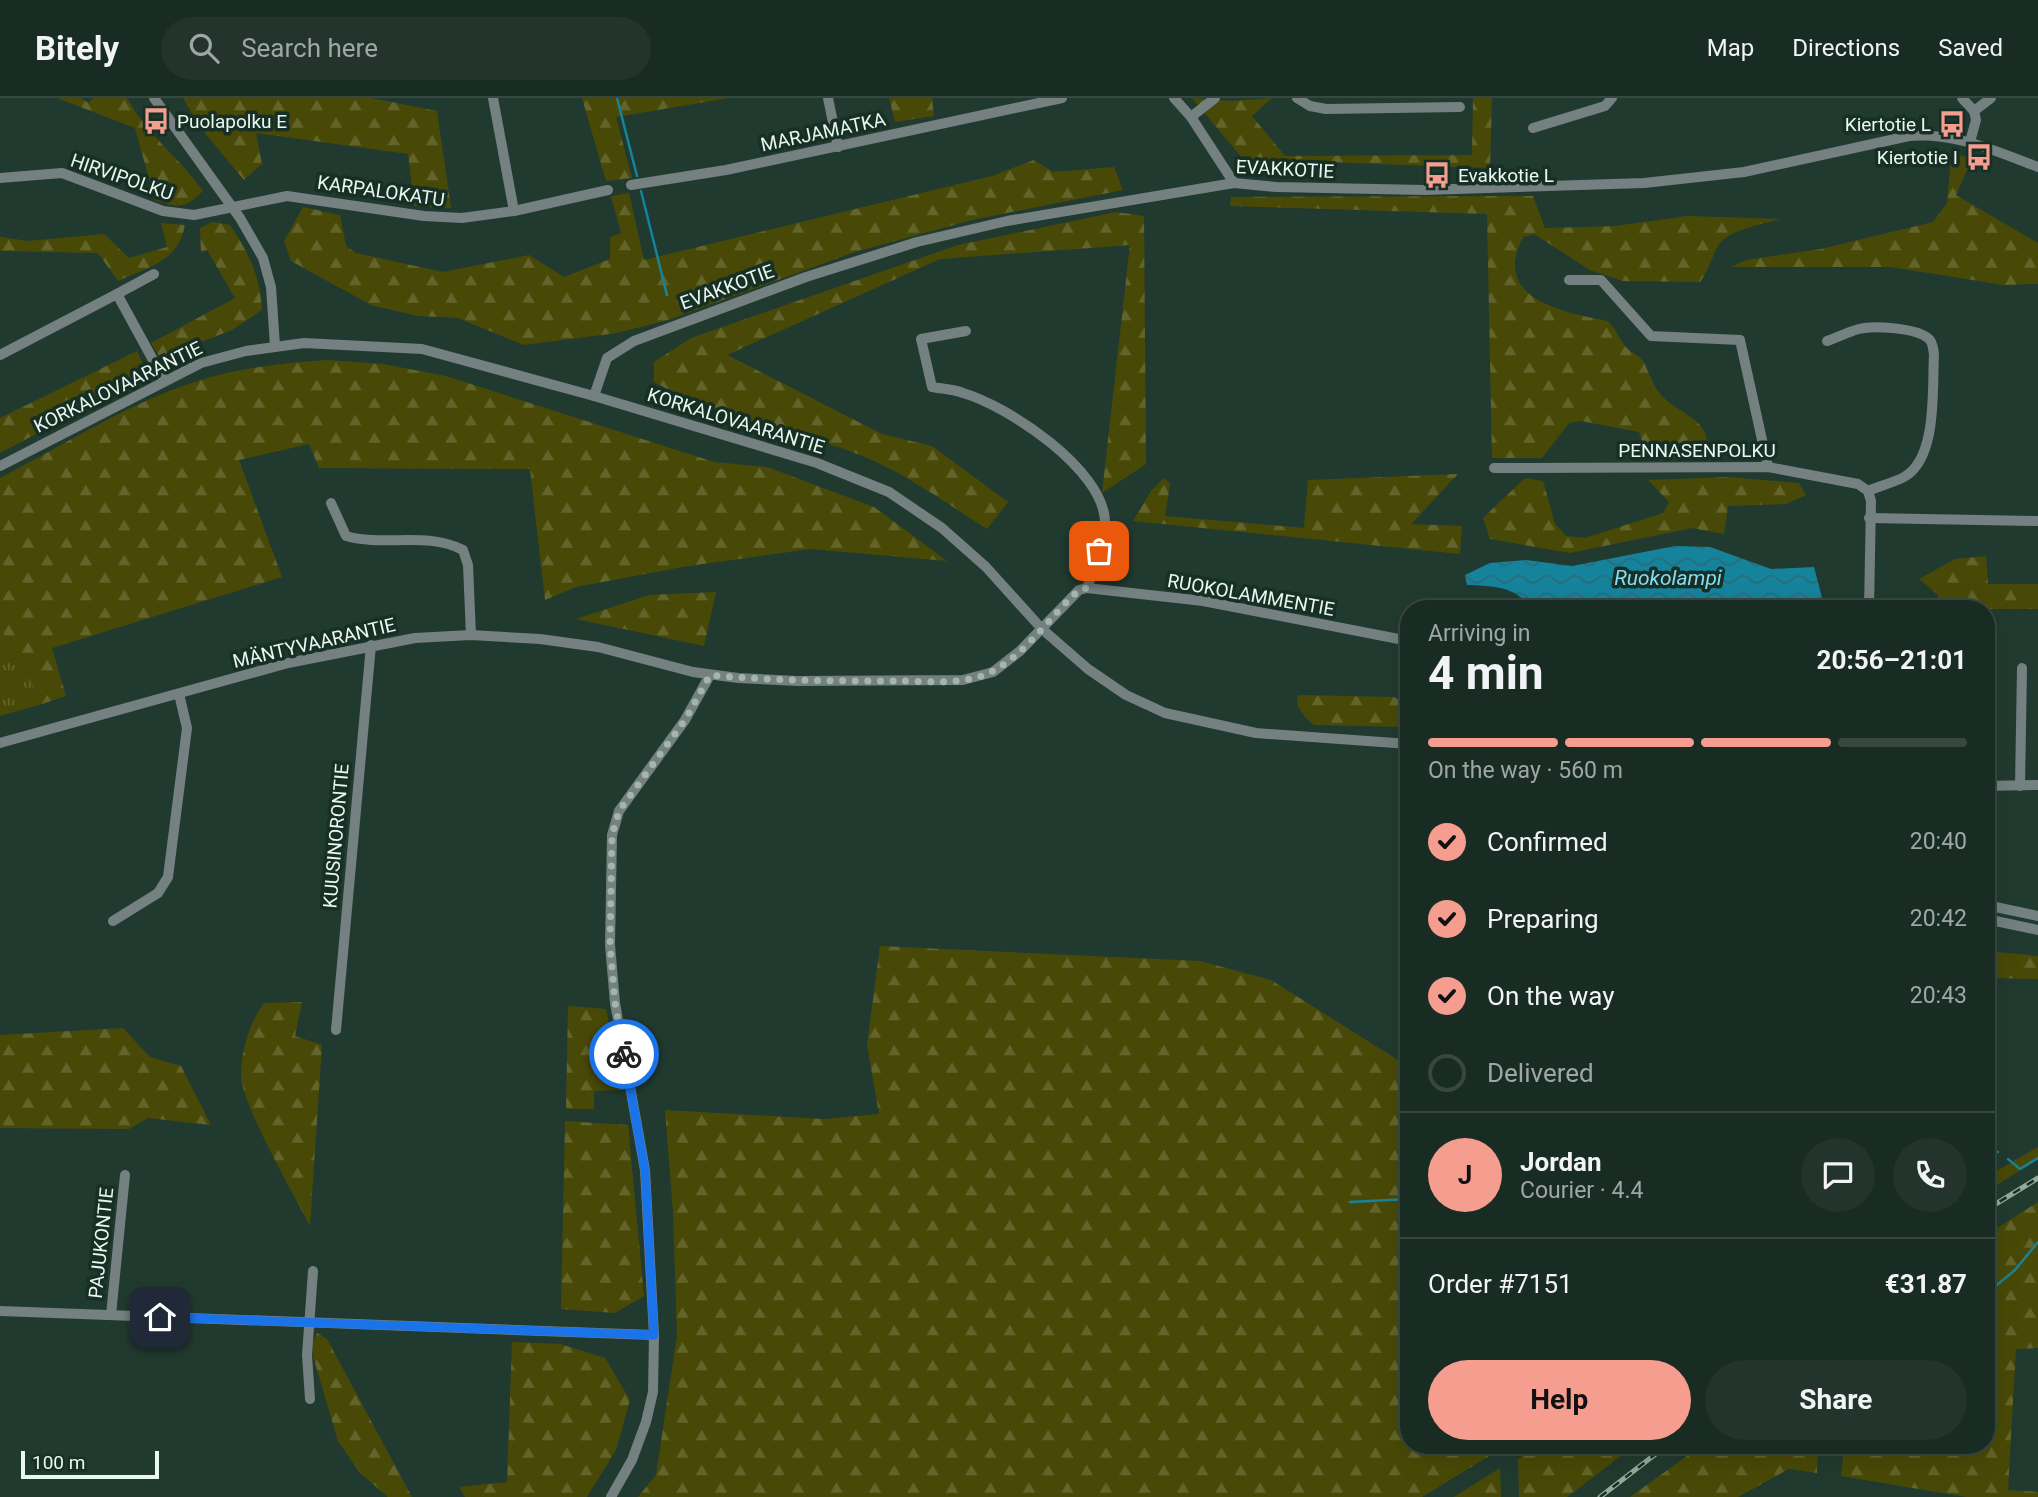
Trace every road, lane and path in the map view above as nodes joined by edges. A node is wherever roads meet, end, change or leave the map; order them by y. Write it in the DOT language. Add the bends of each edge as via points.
graph roads {
  1 [pos="154,98"];
  2 [pos="494,98"];
  3 [pos="828,98"];
  4 [pos="1062,98"];
  5 [pos="1174,98"];
  6 [pos="1216,98"];
  7 [pos="1297,98"];
  8 [pos="1612,98"];
  9 [pos="1962,98"];
  10 [pos="1991,98"];
  11 [pos="1460,107"];
  12 [pos="1973,111"];
  13 [pos="1191,117"];
  14 [pos="1533,128"];
  15 [pos="1970,142"];
  16 [pos="838,147"];
  17 [pos="2038,167"];
  18 [pos="0,178"];
  19 [pos="1234,183"];
  20 [pos="631,185"];
  21 [pos="608,190"];
  22 [pos="232,208"];
  23 [pos="514,211"];
  24 [pos="154,274"];
  25 [pos="1569,280"];
  26 [pos="117,294"];
  27 [pos="966,331"];
  28 [pos="1827,341"];
  29 [pos="275,346"];
  30 [pos="0,355"];
  31 [pos="164,380"];
  32 [pos="594,396"];
  33 [pos="0,466"];
  34 [pos="1768,467"];
  35 [pos="1494,468"];
  36 [pos="1868,491"];
  37 [pos="331,503"];
  38 [pos="1869,518"];
  39 [pos="2038,521"];
  40 [pos="1087,588"];
  41 [pos="1869,600"];
  42 [pos="1042,629"];
  43 [pos="471,635"];
  44 [pos="1400,639"];
  45 [pos="371,645"];
  46 [pos="2022,668"];
  47 [pos="710,675"];
  48 [pos="179,694"];
  49 [pos="0,743"];
  50 [pos="1400,743"];
  51 [pos="2038,785"];
  52 [pos="1995,786"];
  53 [pos="2020,786"];
  54 [pos="1995,907"];
  55 [pos="2038,916"];
  56 [pos="113,921"];
  57 [pos="1995,921"];
  58 [pos="2038,930"];
  59 [pos="336,1030"];
  60 [pos="125,1175"];
  61 [pos="313,1271"];
  62 [pos="0,1311"];
  63 [pos="111,1315"];
  64 [pos="308,1323"];
  65 [pos="654,1335"];
  66 [pos="310,1399"];
  67 [pos="611,1497"];
  1 -- 22 [label="street"];
  2 -- 23 [label="street"];
  3 -- 16 [label="street"];
  4 -- 16 [label="street, MARJAMATKA"];
  5 -- 13 [label="street"];
  6 -- 13 [label="street"];
  7 -- 11 [label="street" via="1326,109"];
  8 -- 14 [label="street" via="1605,106"];
  9 -- 12 [label="street"];
  10 -- 12 [label="street"];
  12 -- 15 [label="street" via="1976,120"];
  13 -- 19 [label="street"];
  15 -- 17 [label="street, EVAKKOTIE"];
  15 -- 19 [label="street, EVAKKOTIE" via="1934,134 1909,136 1744,172 1644,183 1425,190"];
  16 -- 20 [label="street, MARJAMATKA"];
  18 -- 22 [label="street, HIRVIPOLKU" via="62,173 173,214"];
  19 -- 32 [label="street, EVAKKOTIE" via="994,224 917,242 806,277 634,341 607,358"];
  21 -- 23 [label="street, KARPALOKATU"];
  22 -- 23 [label="street, KARPALOKATU" via="287,196 446,218"];
  22 -- 29 [label="street" via="263,258 271,287"];
  24 -- 26 [label="street"];
  25 -- 34 [label="street" via="1601,280 1651,336 1740,340"];
  26 -- 30 [label="street"];
  26 -- 31 [label="street"];
  27 -- 40 [label="street" via="921,339 932,387 993,405 1049,442 1081,470 1100,502 1105,521"];
  28 -- 36 [label="street" via="1861,328 1891,328 1931,342 1930,431 1924,452 1904,477"];
  29 -- 31 [label="street, KORKALOVAARANTIE" via="201,363"];
  29 -- 32 [label="street, KORKALOVAARANTIE" via="363,344 422,349"];
  31 -- 33 [label="street, KORKALOVAARANTIE"];
  32 -- 42 [label="street, KORKALOVAARANTIE" via="817,463 889,492 986,567"];
  34 -- 35 [label="street, PENNASENPOLKU"];
  34 -- 36 [label="street, PENNASENPOLKU" via="1846,480"];
  36 -- 38 [label="street"];
  37 -- 43 [label="street" via="346,536 446,541 463,550 468,565"];
  38 -- 39 [label="street"];
  38 -- 41 [label="street"];
  40 -- 42 [label="street, MÄNTYVAARANTIE" via="1058,608"];
  40 -- 44 [label="street, RUOKOLAMMENTIE" via="1203,601"];
  42 -- 47 [label="street, MÄNTYVAARANTIE" via="993,672 963,680 797,681"];
  42 -- 50 [label="street, KORKALOVAARANTIE" via="1107,682 1165,713 1256,733"];
  43 -- 45 [label="street, MÄNTYVAARANTIE"];
  43 -- 47 [label="street, MÄNTYVAARANTIE" via="598,647"];
  45 -- 48 [label="street, MÄNTYVAARANTIE"];
  45 -- 59 [label="street, KUUSINORONTIE"];
  46 -- 53 [label="street"];
  47 -- 65 [label="street" via="685,720 619,811 612,835 610,945 615,1003 645,1170"];
  48 -- 49 [label="street, MÄNTYVAARANTIE"];
  48 -- 56 [label="street" via="187,728 168,877 158,893"];
  51 -- 53 [label="street"];
  52 -- 53 [label="street"];
  54 -- 55 [label="street"];
  57 -- 58 [label="street"];
  60 -- 63 [label="street, PAJUKONTIE"];
  61 -- 64 [label="street"];
  62 -- 63 [label="street"];
  63 -- 64 [label="street"];
  64 -- 65 [label="street"];
  64 -- 66 [label="street"];
  65 -- 67 [label="street" via="653,1392 646,1422"];
}
